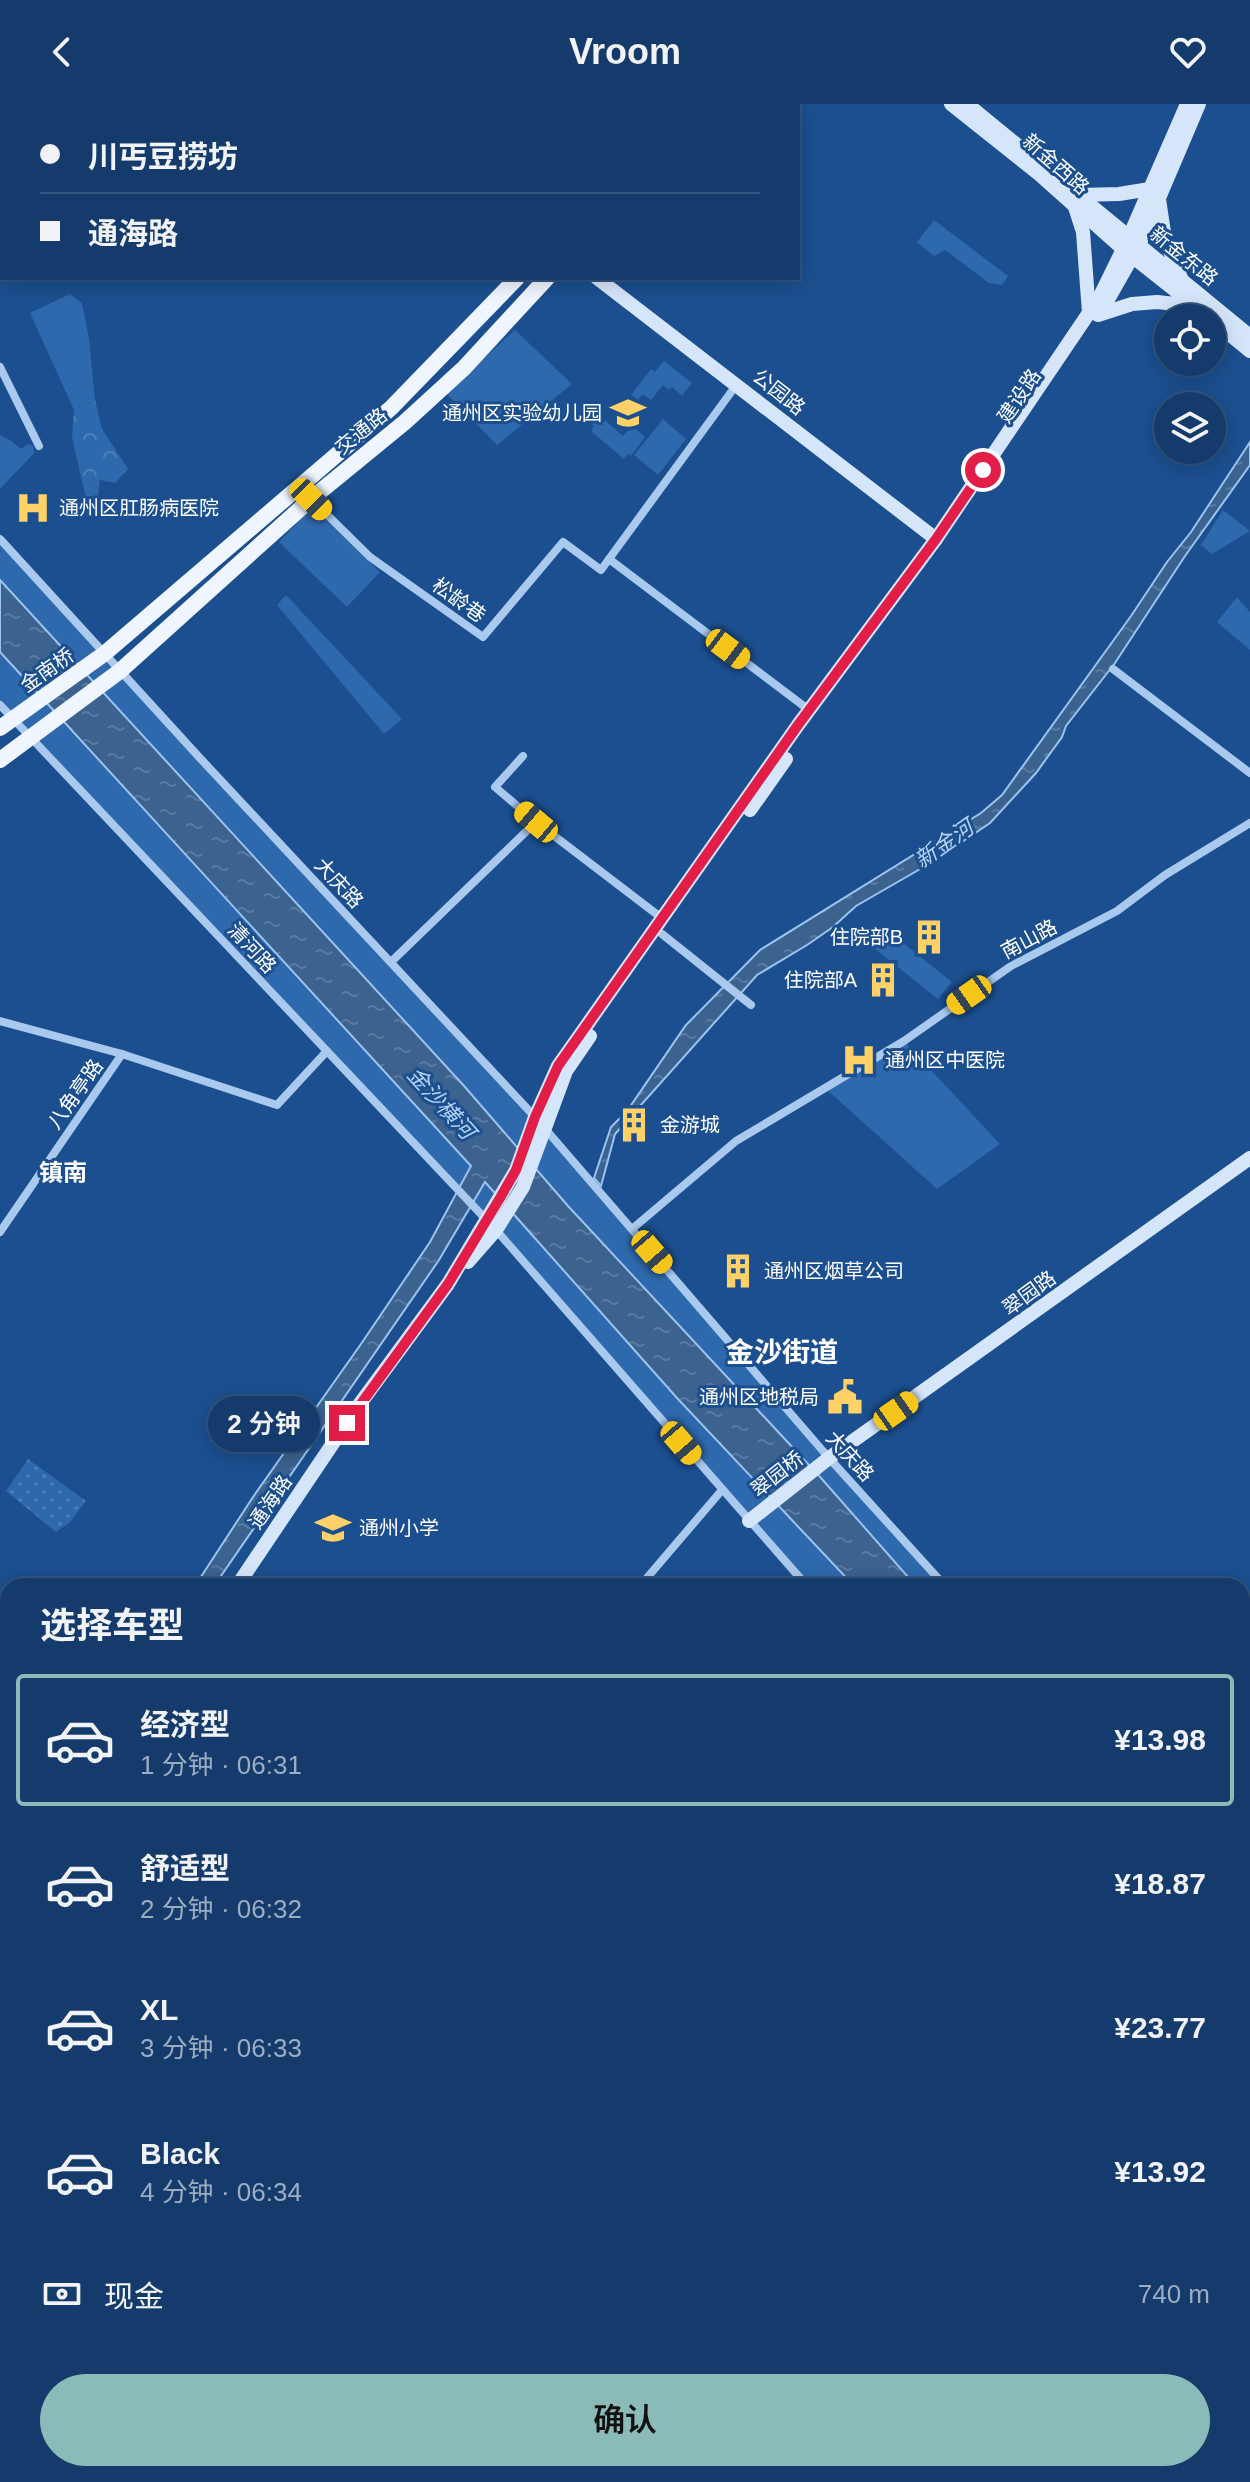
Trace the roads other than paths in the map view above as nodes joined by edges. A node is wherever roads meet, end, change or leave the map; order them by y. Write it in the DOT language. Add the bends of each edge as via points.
graph roads {
  1 [pos="951,104"];
  2 [pos="967,104"];
  3 [pos="1187,104"];
  4 [pos="1199,104"];
  5 [pos="1154,193"];
  6 [pos="1077,201"];
  7 [pos="1130,247"];
  8 [pos="1181,279"];
  9 [pos="515,280"];
  10 [pos="545,280"];
  11 [pos="600,280"];
  12 [pos="1176,304"];
  13 [pos="1193,304"];
  14 [pos="1094,314"];
  15 [pos="1226,331"];
  16 [pos="1250,336"];
  17 [pos="1250,351"];
  18 [pos="0,367"];
  19 [pos="737,384"];
  20 [pos="39,446"];
  21 [pos="311,499"];
  22 [pos="0,539"];
  23 [pos="936,539"];
  24 [pos="609,559"];
  25 [pos="104,654"];
  26 [pos="1113,669"];
  27 [pos="120,671"];
  28 [pos="0,705"];
  29 [pos="809,710"];
  30 [pos="6,723"];
  31 [pos="31,738"];
  32 [pos="523,756"];
  33 [pos="0,760"];
  34 [pos="1250,773"];
  35 [pos="536,822"];
  36 [pos="1250,823"];
  37 [pos="662,926"];
  38 [pos="391,962"];
  39 [pos="751,1005"];
  40 [pos="0,1021"];
  41 [pos="327,1051"];
  42 [pos="122,1054"];
  43 [pos="540,1122"];
  44 [pos="1250,1158"];
  45 [pos="491,1225"];
  46 [pos="632,1229"];
  47 [pos="0,1232"];
  48 [pos="829,1458"];
  49 [pos="722,1490"];
  50 [pos="749,1521"];
  51 [pos="242,1578"];
  52 [pos="647,1578"];
  53 [pos="800,1578"];
  54 [pos="938,1578"];
  1 -- 6 [label="street, 新金西路"];
  2 -- 6 [label="street, 新金西路"];
  3 -- 5 [label="street, 建设路"];
  4 -- 5 [label="street, 建设路"];
  5 -- 6 [label="street"];
  5 -- 7 [label="street, 建设路"];
  5 -- 8 [label="street"];
  6 -- 7 [label="street, 新金西路"];
  6 -- 14 [label="street"];
  7 -- 8 [label="street, 新金东路"];
  7 -- 13 [label="street, 新金东路"];
  7 -- 14 [label="street, 建设路"];
  8 -- 16 [label="street, 新金东路"];
  9 -- 25 [label="main road, 交通路" via="391,408"];
  10 -- 21 [label="main road, 交通路" via="464,368"];
  11 -- 19 [label="street, 公园路"];
  12 -- 14 [label="street" via="1132,304"];
  14 -- 23 [label="street, 建设路"];
  14 -- 37 [label="street, 建设路" via="943,541"];
  15 -- 17 [label="street, 新金东路"];
  18 -- 20 [label="street"];
  19 -- 23 [label="street, 公园路"];
  19 -- 24 [label="street"];
  21 -- 24 [label="street, 松龄巷" via="370,557 483,637 563,542 601,570"];
  21 -- 27 [label="main road, 交通路"];
  22 -- 25 [label="street"];
  23 -- 29 [label="street, 建设路"];
  24 -- 29 [label="street, 松龄巷"];
  25 -- 27 [label="street, 大庆路"];
  25 -- 30 [label="main road, 金南桥"];
  26 -- 34 [label="street"];
  27 -- 31 [label="main road"];
  27 -- 38 [label="street, 大庆路"];
  28 -- 30 [label="street"];
  29 -- 37 [label="street, 建设路"];
  30 -- 31 [label="street, 清河路"];
  31 -- 33 [label="main road"];
  31 -- 41 [label="street, 清河路"];
  32 -- 35 [label="street" via="495,787"];
  35 -- 37 [label="street"];
  35 -- 38 [label="street"];
  36 -- 46 [label="street, 南山路" via="1117,911 1011,966 904,1041 736,1141"];
  37 -- 39 [label="street"];
  37 -- 43 [label="street, 建设路" via="558,1066"];
  38 -- 43 [label="street, 大庆路"];
  40 -- 42 [label="street"];
  41 -- 42 [label="street" via="277,1105"];
  41 -- 45 [label="street, 清河路"];
  42 -- 47 [label="street, 八角亭路"];
  43 -- 45 [label="street, 建设路"];
  43 -- 46 [label="street, 大庆路"];
  44 -- 48 [label="street, 翠园路"];
  45 -- 49 [label="street"];
  45 -- 51 [label="street, 通海路" via="356,1409"];
  46 -- 48 [label="street, 大庆路"];
  48 -- 50 [label="street, 翠园桥"];
  48 -- 54 [label="street, 大庆路"];
  49 -- 50 [label="street"];
  49 -- 52 [label="street"];
  50 -- 53 [label="street"];
}
